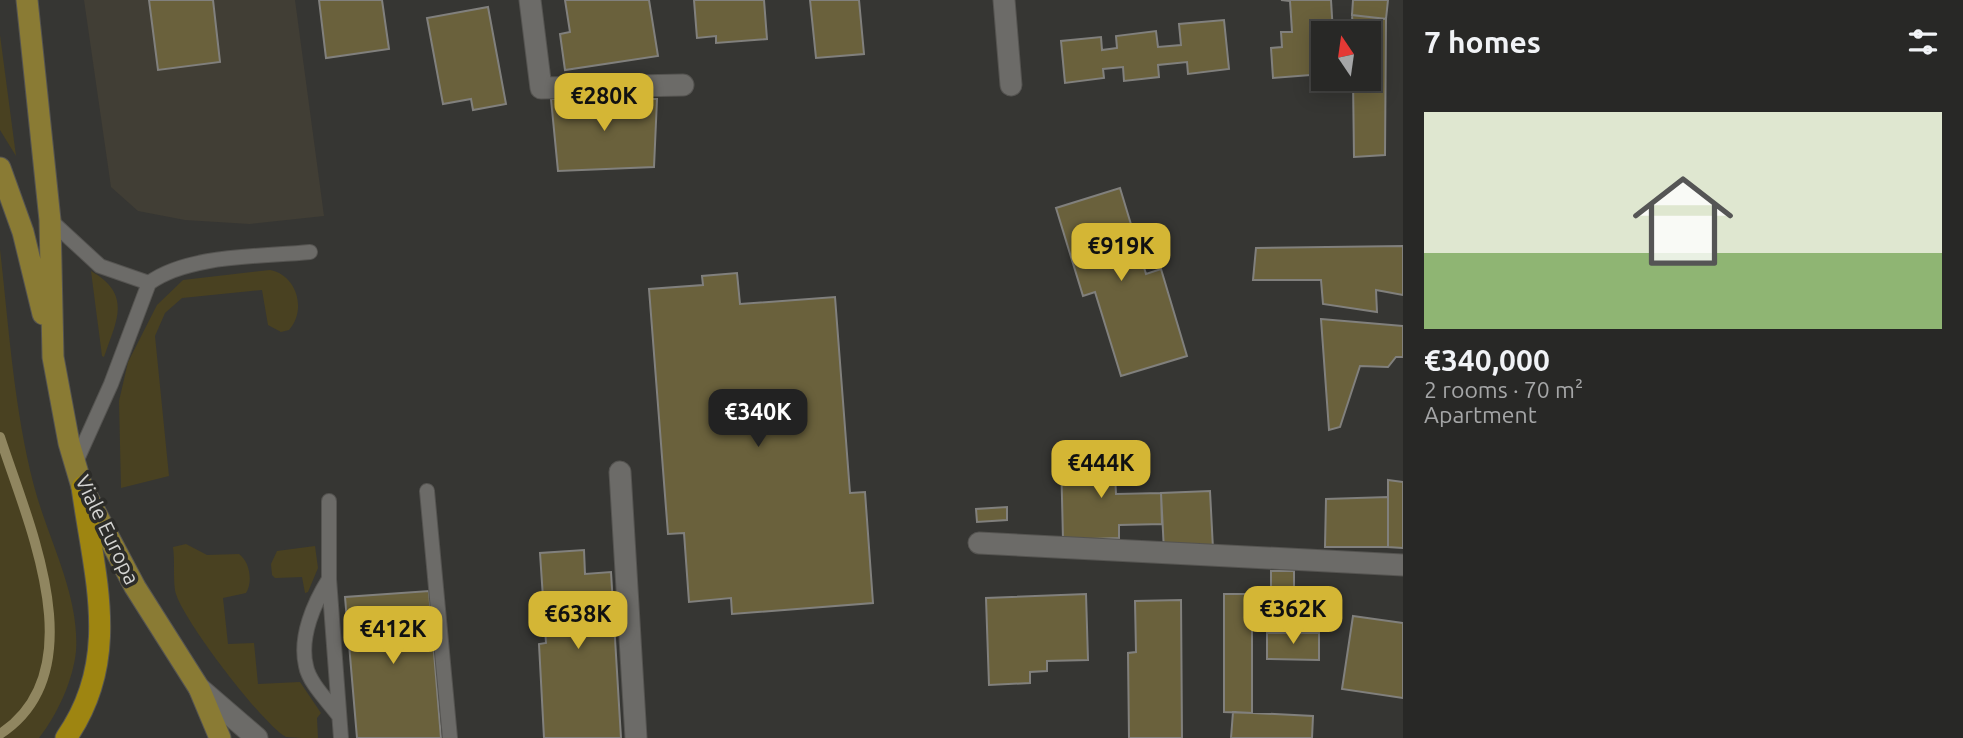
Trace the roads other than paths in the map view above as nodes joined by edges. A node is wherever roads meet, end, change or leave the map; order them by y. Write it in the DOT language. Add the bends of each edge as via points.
graph roads {
  1 [pos="27,0"];
  2 [pos="530,0"];
  3 [pos="1004,0"];
  4 [pos="683,85"];
  5 [pos="1011,85"];
  6 [pos="0,168"];
  7 [pos="50,220"];
  8 [pos="310,252"];
  9 [pos="149,283"];
  10 [pos="53,357"];
  11 [pos="75,464"];
  12 [pos="620,472"];
  13 [pos="82,487"];
  14 [pos="427,491"];
  15 [pos="329,502"];
  16 [pos="979,544"];
  17 [pos="1403,565"];
  18 [pos="329,579"];
  19 [pos="200,688"];
  20 [pos="340,718"];
  21 [pos="66,738"];
  22 [pos="220,738"];
  23 [pos="257,738"];
  24 [pos="341,738"];
  25 [pos="450,738"];
  26 [pos="636,738"];
  1 -- 7 [label="main road, Viale Europa"];
  2 -- 4 [label="street" via="541,88"];
  3 -- 5 [label="street"];
  6 -- 10 [label="main road, Viale Europa" via="23,232"];
  7 -- 9 [label="lane" via="100,266"];
  7 -- 10 [label="main road, Viale Europa"];
  8 -- 9 [label="lane" via="187,265"];
  9 -- 11 [label="lane"];
  10 -- 11 [label="main road, Viale Europa"];
  11 -- 13 [label="main road, Viale Europa"];
  12 -- 26 [label="street"];
  13 -- 19 [label="main road, Viale Europa" via="135,587"];
  13 -- 21 [label="highway" via="102,633 99,667 87,703"];
  14 -- 25 [label="lane"];
  15 -- 18 [label="lane"];
  16 -- 17 [label="street"];
  18 -- 20 [label="lane"];
  18 -- 20 [label="lane" via="315,602 306,669"];
  19 -- 22 [label="main road, Viale Europa"];
  19 -- 23 [label="street, Viale Europa"];
  20 -- 24 [label="lane"];
}
